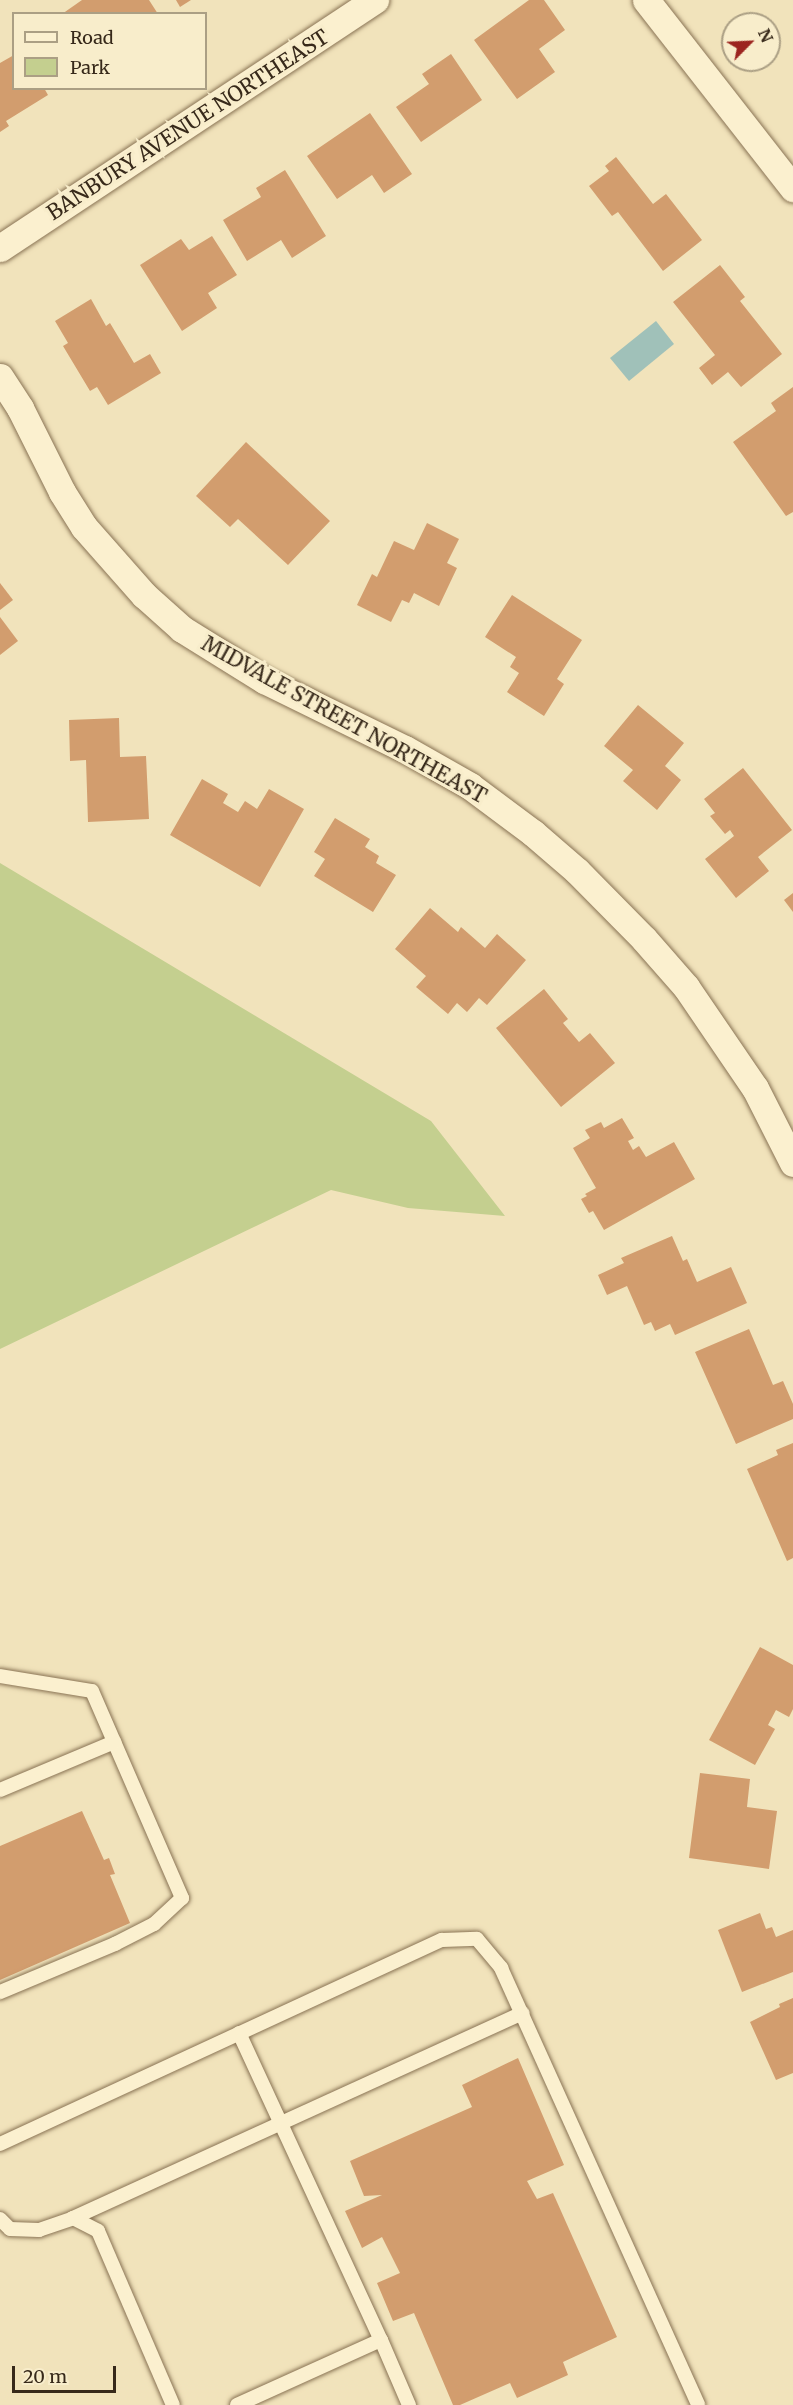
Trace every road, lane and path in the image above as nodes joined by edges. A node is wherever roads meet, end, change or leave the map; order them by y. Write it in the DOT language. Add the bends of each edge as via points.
graph roads {
  1 [pos="375,0"];
  2 [pos="646,0"];
  3 [pos="793,188"];
  4 [pos="0,248"];
  5 [pos="0,377"];
  6 [pos="793,1163"];
  7 [pos="0,1676"];
  8 [pos="15,1679"];
  9 [pos="0,1685"];
  10 [pos="114,1742"];
  11 [pos="0,1790"];
  12 [pos="0,1992"];
  13 [pos="522,2013"];
  14 [pos="239,2033"];
  15 [pos="280,2123"];
  16 [pos="0,2144"];
  17 [pos="73,2218"];
  18 [pos="0,2219"];
  19 [pos="381,2340"];
  20 [pos="173,2405"];
  21 [pos="237,2405"];
  22 [pos="409,2405"];
  23 [pos="698,2405"];
  1 -- 4 [label="street, BANBURY AVENUE NORTHEAST"];
  2 -- 3 [label="street"];
  5 -- 6 [label="street, MIDVALE STREET NORTHEAST" via="84,527 144,595 182,629 264,680 405,749 470,786 578,871 686,987 755,1088"];
  7 -- 8 [label="lane"];
  8 -- 9 [label="lane"];
  8 -- 10 [label="lane" via="92,1691"];
  10 -- 11 [label="lane"];
  10 -- 12 [label="lane" via="182,1898 154,1924"];
  13 -- 14 [label="lane" via="501,1968 477,1939 442,1940"];
  13 -- 15 [label="lane"];
  13 -- 23 [label="lane"];
  14 -- 15 [label="lane"];
  14 -- 16 [label="lane"];
  15 -- 17 [label="lane"];
  15 -- 19 [label="lane"];
  17 -- 18 [label="lane" via="39,2230 10,2229"];
  17 -- 20 [label="lane" via="98,2231"];
  19 -- 21 [label="lane"];
  19 -- 22 [label="lane"];
}
